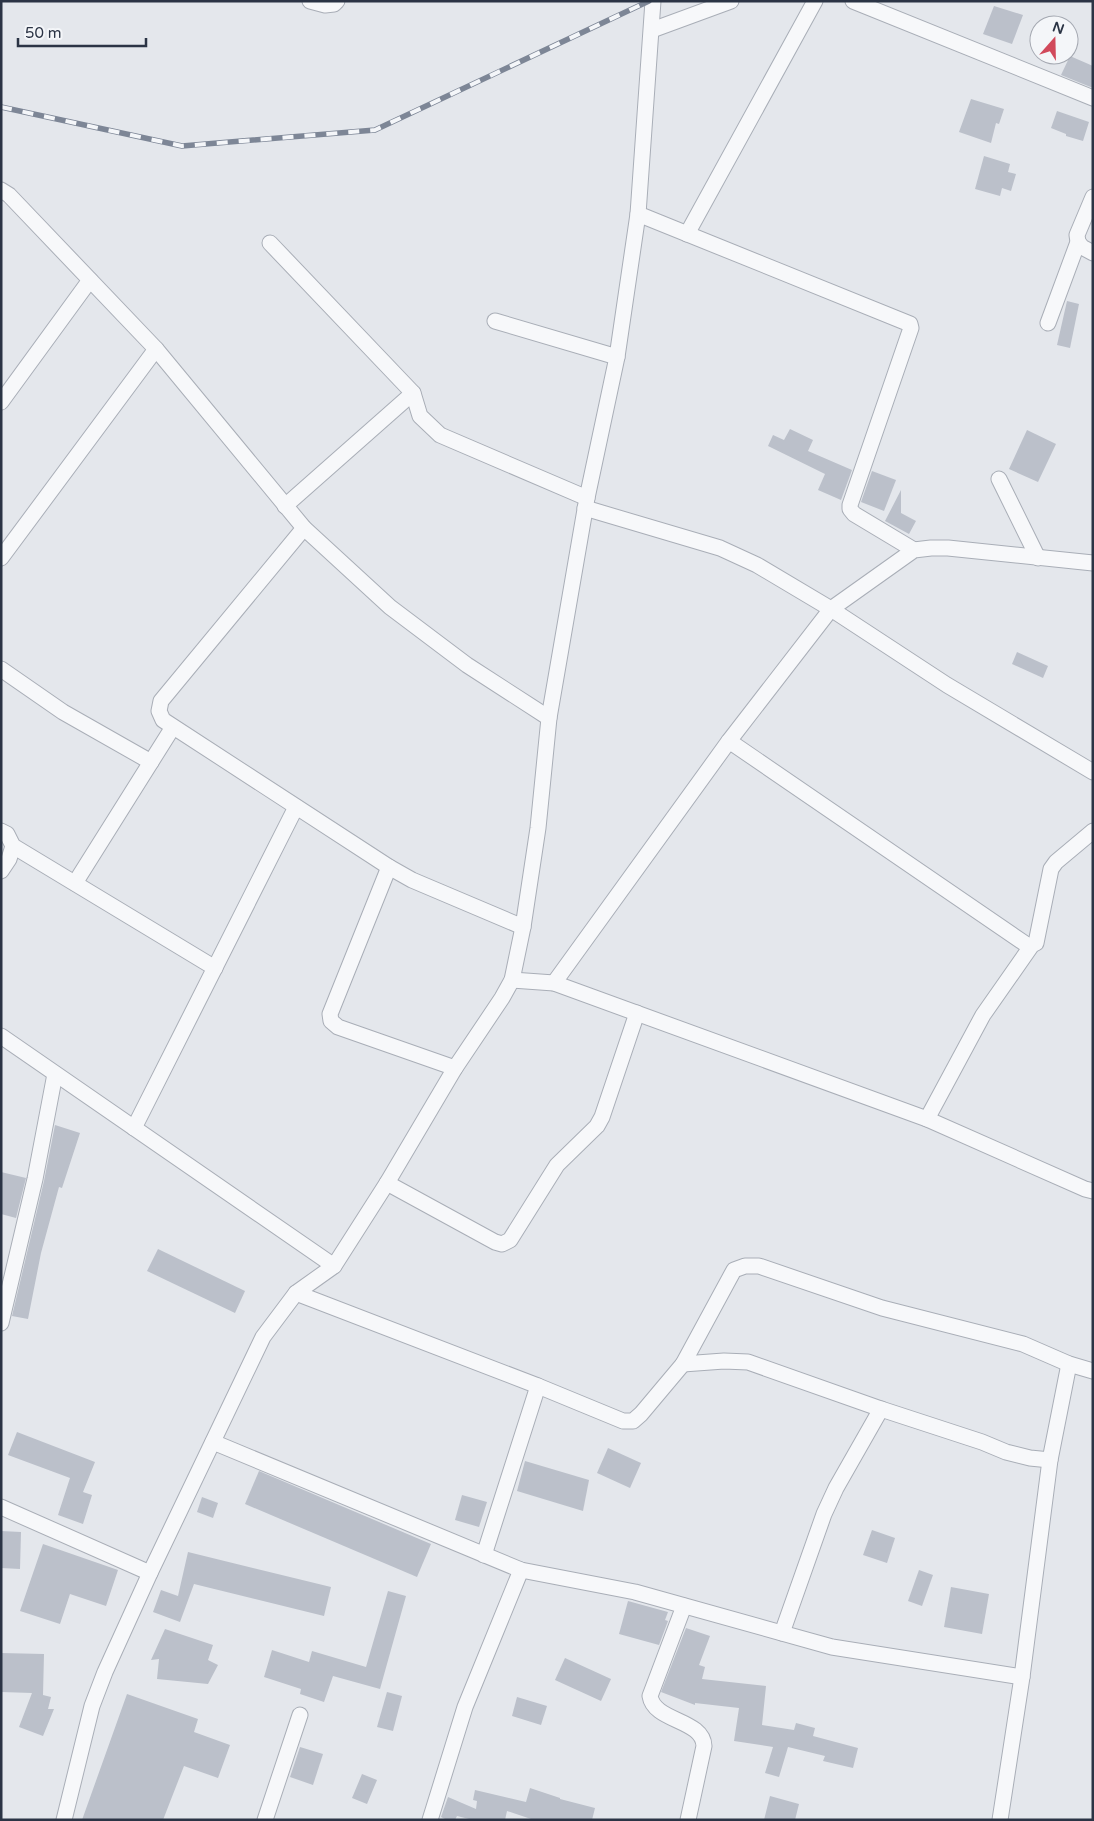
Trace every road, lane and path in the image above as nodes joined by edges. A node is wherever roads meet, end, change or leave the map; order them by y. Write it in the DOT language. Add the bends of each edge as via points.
graph roads {
  1 [pos="310,1"];
  2 [pos="337,1"];
  3 [pos="653,1"];
  4 [pos="731,1"];
  5 [pos="815,1"];
  6 [pos="853,1"];
  7 [pos="652,30"];
  8 [pos="1093,98"];
  9 [pos="1,190"];
  10 [pos="1093,197"];
  11 [pos="638,214"];
  12 [pos="687,234"];
  13 [pos="1078,242"];
  14 [pos="270,243"];
  15 [pos="1093,253"];
  16 [pos="90,280"];
  17 [pos="495,320"];
  18 [pos="1048,322"];
  19 [pos="156,349"];
  20 [pos="617,356"];
  21 [pos="413,393"];
  22 [pos="1,402"];
  23 [pos="999,479"];
  24 [pos="586,503"];
  25 [pos="285,506"];
  26 [pos="304,528"];
  27 [pos="914,550"];
  28 [pos="1,558"];
  29 [pos="1038,558"];
  30 [pos="1093,563"];
  31 [pos="832,609"];
  32 [pos="1,669"];
  33 [pos="550,718"];
  34 [pos="173,727"];
  35 [pos="728,741"];
  36 [pos="151,762"];
  37 [pos="1093,772"];
  38 [pos="296,808"];
  39 [pos="1,831"];
  40 [pos="1093,831"];
  41 [pos="13,846"];
  42 [pos="389,867"];
  43 [pos="1,871"];
  44 [pos="75,883"];
  45 [pos="523,927"];
  46 [pos="1032,945"];
  47 [pos="215,968"];
  48 [pos="512,980"];
  49 [pos="554,983"];
  50 [pos="637,1013"];
  51 [pos="1,1036"];
  52 [pos="455,1068"];
  53 [pos="56,1074"];
  54 [pos="927,1119"];
  55 [pos="134,1128"];
  56 [pos="387,1183"];
  57 [pos="1093,1191"];
  58 [pos="334,1266"];
  59 [pos="296,1293"];
  60 [pos="1,1324"];
  61 [pos="683,1364"];
  62 [pos="1069,1364"];
  63 [pos="1093,1371"];
  64 [pos="538,1386"];
  65 [pos="882,1409"];
  66 [pos="213,1442"];
  67 [pos="1050,1460"];
  68 [pos="1,1507"];
  69 [pos="484,1555"];
  70 [pos="521,1570"];
  71 [pos="150,1573"];
  72 [pos="684,1606"];
  73 [pos="782,1633"];
  74 [pos="1022,1677"];
  75 [pos="300,1715"];
  76 [pos="64,1820"];
  77 [pos="265,1820"];
  78 [pos="430,1820"];
  79 [pos="688,1820"];
  80 [pos="1000,1820"];
  1 -- 2 [label="street" via="324,5"];
  3 -- 7 [label="street"];
  4 -- 7 [label="street"];
  5 -- 12 [label="street"];
  6 -- 8 [label="street"];
  7 -- 11 [label="street"];
  9 -- 16 [label="street"];
  10 -- 13 [label="street" via="1077,235"];
  11 -- 12 [label="street"];
  11 -- 20 [label="street"];
  12 -- 27 [label="street" via="910,324 850,509"];
  13 -- 15 [label="street"];
  13 -- 18 [label="street"];
  14 -- 21 [label="street"];
  16 -- 19 [label="street"];
  16 -- 22 [label="street"];
  17 -- 20 [label="street"];
  19 -- 25 [label="street"];
  19 -- 28 [label="street"];
  20 -- 24 [label="street"];
  21 -- 24 [label="street" via="420,416 440,435"];
  21 -- 25 [label="street"];
  23 -- 29 [label="street"];
  24 -- 31 [label="street" via="720,548"];
  24 -- 33 [label="street"];
  25 -- 26 [label="street"];
  26 -- 33 [label="street" via="390,607 467,665"];
  26 -- 34 [label="street" via="161,701 159,711 163,720"];
  27 -- 29 [label="street" via="948,548"];
  27 -- 31 [label="street"];
  29 -- 30 [label="street"];
  31 -- 35 [label="street"];
  31 -- 37 [label="street" via="947,685"];
  32 -- 36 [label="street" via="63,712"];
  33 -- 45 [label="street"];
  34 -- 36 [label="street"];
  34 -- 38 [label="street"];
  35 -- 46 [label="street" via="1027,945"];
  35 -- 49 [label="street"];
  36 -- 44 [label="street"];
  38 -- 42 [label="street"];
  38 -- 47 [label="street"];
  39 -- 41 [label="street" via="7,834"];
  40 -- 46 [label="street" via="1051,869 1036,943"];
  41 -- 43 [label="street"];
  41 -- 44 [label="street"];
  42 -- 45 [label="street"];
  42 -- 52 [label="street" via="330,1014 332,1021 338,1026"];
  44 -- 47 [label="street"];
  45 -- 48 [label="street"];
  46 -- 54 [label="street" via="980,1020"];
  47 -- 55 [label="street"];
  48 -- 49 [label="street"];
  48 -- 52 [label="street"];
  49 -- 50 [label="street"];
  50 -- 54 [label="street"];
  50 -- 56 [label="street" via="597,1126 557,1165 510,1240 502,1244 495,1242"];
  51 -- 53 [label="street"];
  52 -- 56 [label="street"];
  53 -- 55 [label="street"];
  53 -- 60 [label="street"];
  54 -- 57 [label="street"];
  55 -- 58 [label="street"];
  56 -- 58 [label="street"];
  58 -- 59 [label="street"];
  59 -- 64 [label="street"];
  59 -- 66 [label="street" via="263,1337"];
  61 -- 62 [label="street" via="734,1270 745,1266 759,1266 882,1308 1023,1344"];
  61 -- 64 [label="street" via="633,1421 623,1421"];
  61 -- 65 [label="street" via="748,1362"];
  62 -- 63 [label="street"];
  62 -- 67 [label="street"];
  64 -- 69 [label="street"];
  65 -- 67 [label="street" via="1006,1452"];
  65 -- 73 [label="street" via="824,1514"];
  66 -- 69 [label="street"];
  66 -- 71 [label="street"];
  67 -- 74 [label="street"];
  68 -- 71 [label="street"];
  69 -- 70 [label="street"];
  70 -- 72 [label="street" via="635,1592"];
  70 -- 78 [label="street" via="465,1707"];
  71 -- 76 [label="street" via="92,1706"];
  72 -- 73 [label="street"];
  72 -- 79 [label="street" via="650,1696 657,1709 698,1732 704,1739"];
  73 -- 74 [label="street" via="832,1647"];
  74 -- 80 [label="street"];
  75 -- 77 [label="street"];
}
